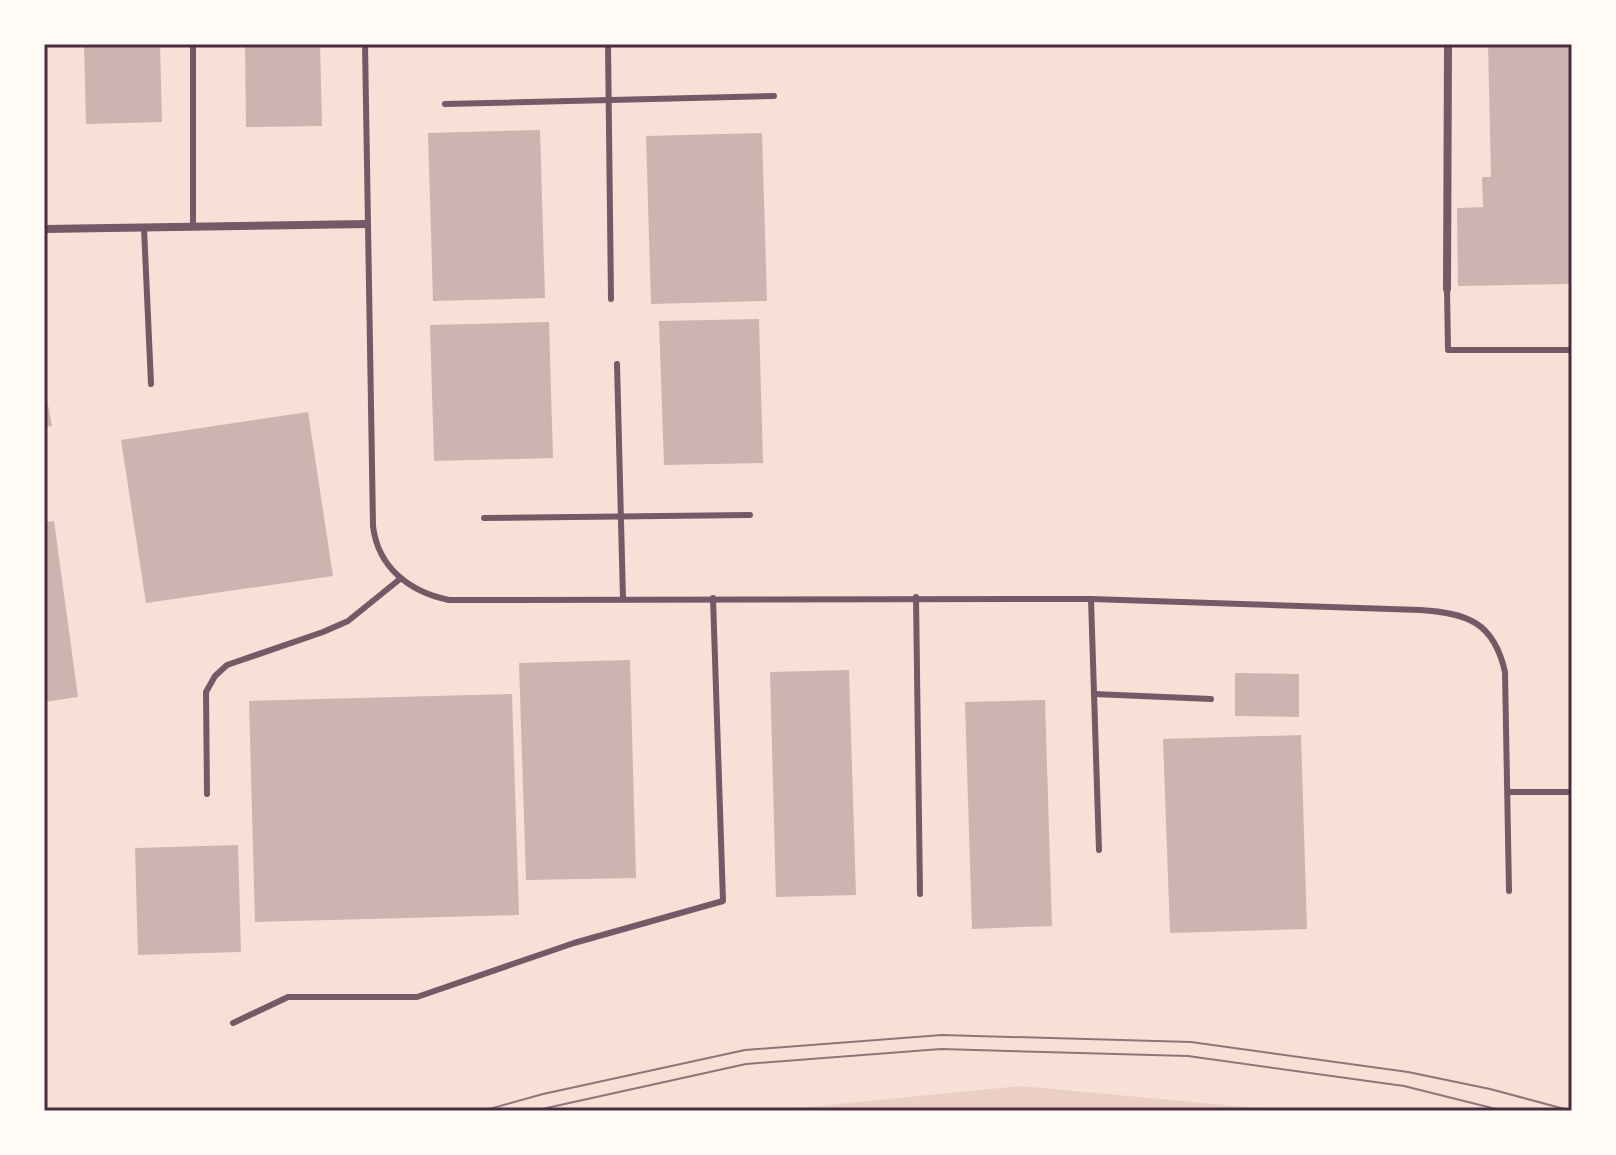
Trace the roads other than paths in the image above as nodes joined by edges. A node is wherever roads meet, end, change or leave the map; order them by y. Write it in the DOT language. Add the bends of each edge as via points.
graph roads {
  1 [pos="193,44"];
  2 [pos="365,44"];
  3 [pos="608,44"];
  4 [pos="1448,44"];
  5 [pos="774,96"];
  6 [pos="609,98"];
  7 [pos="445,104"];
  8 [pos="367,224"];
  9 [pos="193,227"];
  10 [pos="144,228"];
  11 [pos="44,229"];
  12 [pos="1447,289"];
  13 [pos="611,299"];
  14 [pos="1572,350"];
  15 [pos="617,364"];
  16 [pos="151,384"];
  17 [pos="750,515"];
  18 [pos="620,516"];
  19 [pos="484,518"];
  20 [pos="400,579"];
  21 [pos="916,597"];
  22 [pos="713,598"];
  23 [pos="623,599"];
  24 [pos="1091,599"];
  25 [pos="1094,694"];
  26 [pos="1211,699"];
  27 [pos="1508,792"];
  28 [pos="1572,792"];
  29 [pos="207,794"];
  30 [pos="1099,850"];
  31 [pos="1509,891"];
  32 [pos="920,894"];
  33 [pos="233,1023"];
  1 -- 9 [label="lane"];
  2 -- 8 [label="lane"];
  3 -- 6 [label="lane"];
  4 -- 12 [label="street"];
  5 -- 6 [label="lane"];
  6 -- 7 [label="lane"];
  6 -- 13 [label="lane"];
  8 -- 9 [label="street"];
  8 -- 20 [label="lane" via="373,526 381,554"];
  9 -- 10 [label="street"];
  10 -- 11 [label="street"];
  10 -- 16 [label="lane"];
  12 -- 14 [label="lane" via="1448,350"];
  15 -- 18 [label="lane"];
  17 -- 18 [label="lane"];
  18 -- 19 [label="lane"];
  18 -- 23 [label="lane"];
  20 -- 23 [label="lane" via="449,600"];
  20 -- 29 [label="lane" via="348,621 227,665 215,676 206,692"];
  21 -- 22 [label="lane"];
  21 -- 24 [label="lane"];
  21 -- 32 [label="lane"];
  22 -- 23 [label="lane"];
  22 -- 33 [label="lane" via="723,901 574,943 417,997 288,997"];
  24 -- 25 [label="lane"];
  24 -- 27 [label="lane" via="1431,611 1473,620 1494,641 1505,672"];
  25 -- 26 [label="lane"];
  25 -- 30 [label="lane"];
  27 -- 28 [label="lane"];
  27 -- 31 [label="lane"];
}
